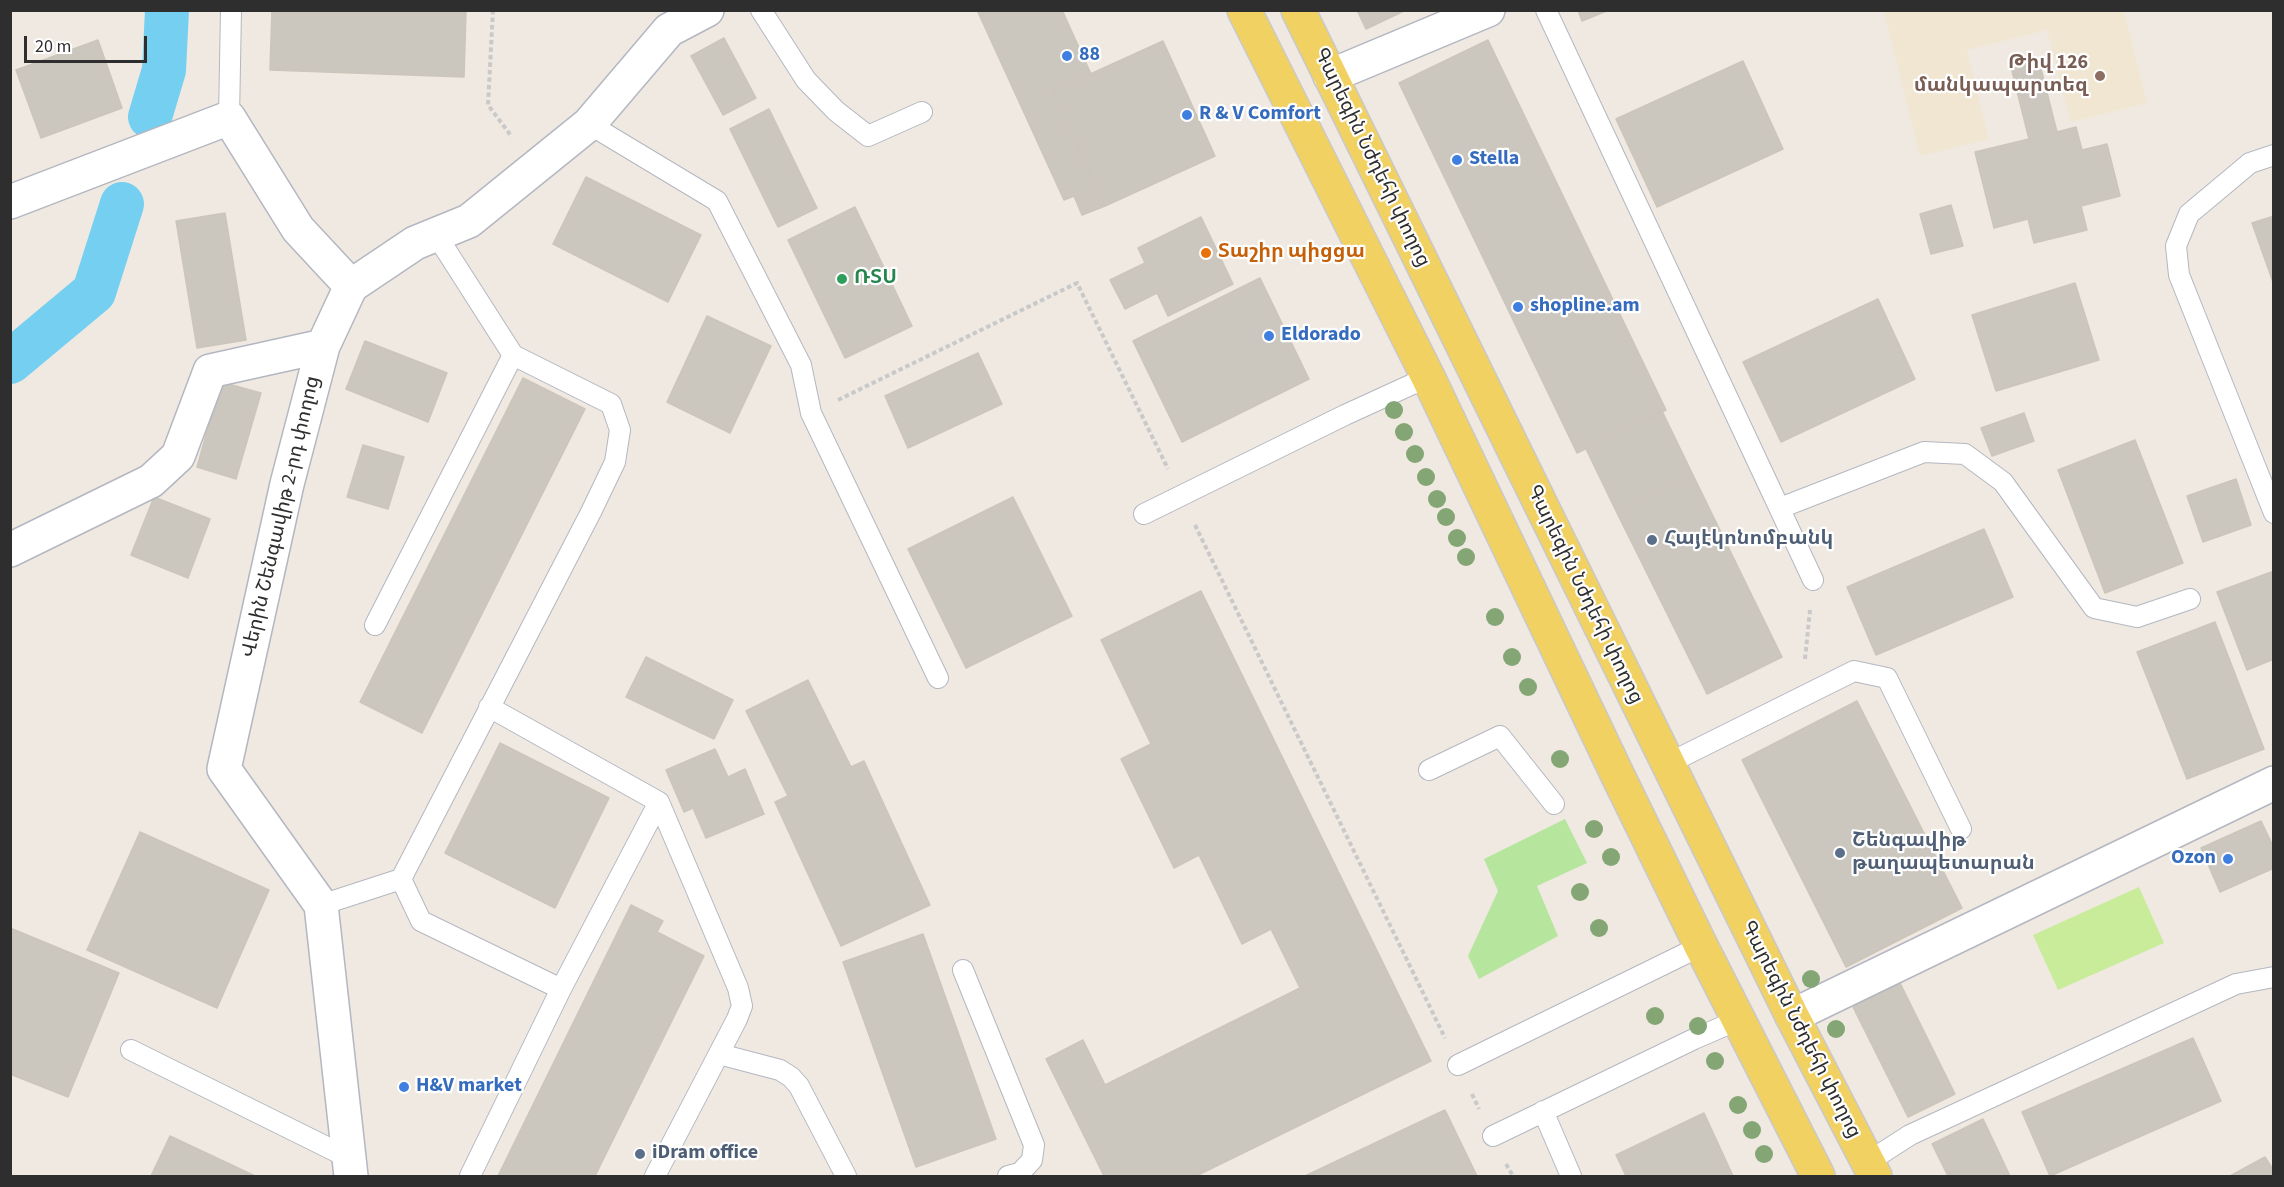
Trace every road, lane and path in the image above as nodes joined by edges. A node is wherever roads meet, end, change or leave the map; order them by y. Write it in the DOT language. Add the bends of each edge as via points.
graph roads {
  1 [pos="231,10"];
  2 [pos="493,10"];
  3 [pos="707,10"];
  4 [pos="761,10"];
  5 [pos="1244,10"];
  6 [pos="1298,10"];
  7 [pos="1488,10"];
  8 [pos="1546,10"];
  9 [pos="1330,76"];
  10 [pos="922,112"];
  11 [pos="229,118"];
  12 [pos="589,124"];
  13 [pos="2274,155"];
  14 [pos="536,167"];
  15 [pos="10,202"];
  16 [pos="437,236"];
  17 [pos="351,286"];
  18 [pos="323,346"];
  19 [pos="513,356"];
  20 [pos="1428,377"];
  21 [pos="811,413"];
  22 [pos="1181,496"];
  23 [pos="1780,508"];
  24 [pos="2274,513"];
  25 [pos="1144,514"];
  26 [pos="10,550"];
  27 [pos="1813,580"];
  28 [pos="2190,599"];
  29 [pos="375,625"];
  30 [pos="1804,667"];
  31 [pos="938,678"];
  32 [pos="489,707"];
  33 [pos="1667,764"];
  34 [pos="1429,770"];
  35 [pos="2274,783"];
  36 [pos="659,802"];
  37 [pos="1554,804"];
  38 [pos="1961,829"];
  39 [pos="401,879"];
  40 [pos="321,905"];
  41 [pos="1701,946"];
  42 [pos="963,970"];
  43 [pos="2274,977"];
  44 [pos="561,989"];
  45 [pos="1792,1016"];
  46 [pos="1738,1020"];
  47 [pos="131,1050"];
  48 [pos="719,1054"];
  49 [pos="1458,1065"];
  50 [pos="1544,1112"];
  51 [pos="1493,1136"];
  52 [pos="350,1167"];
  53 [pos="1871,1169"];
  54 [pos="470,1176"];
  55 [pos="655,1176"];
  56 [pos="846,1176"];
  57 [pos="1008,1176"];
  58 [pos="1513,1176"];
  59 [pos="1571,1176"];
  60 [pos="1818,1176"];
  1 -- 11 [label="lane"];
  2 -- 14 [label="path" via="488,105"];
  3 -- 12 [label="street" via="669,30"];
  4 -- 10 [label="lane" via="806,80 867,136"];
  5 -- 20 [label="main road"];
  6 -- 9 [label="main road, Գարեգին Նժդեհի փողոց"];
  7 -- 9 [label="street"];
  8 -- 23 [label="lane"];
  9 -- 33 [label="main road, Գարեգին Նժդեհի փողոց"];
  11 -- 15 [label="street"];
  11 -- 17 [label="street" via="298,229"];
  12 -- 14 [label="street"];
  12 -- 21 [label="lane" via="717,201 801,365"];
  13 -- 24 [label="lane" via="2250,163 2189,214 2175,246 2179,275"];
  14 -- 16 [label="street" via="470,221"];
  16 -- 17 [label="street" via="415,243"];
  16 -- 19 [label="lane"];
  17 -- 18 [label="street, Վերին Շենգավիթ 2-րդ փողոց"];
  18 -- 26 [label="street" via="210,371 178,456 151,481"];
  18 -- 40 [label="street, Վերին Շենգավիթ 2-րդ փողոց" via="287,484 224,769"];
  19 -- 29 [label="lane"];
  19 -- 32 [label="lane" via="611,404 620,430 615,462"];
  20 -- 22 [label="lane"];
  20 -- 41 [label="main road"];
  21 -- 22 [label="path" via="1077,284"];
  21 -- 31 [label="lane"];
  22 -- 25 [label="lane"];
  22 -- 49 [label="path"];
  23 -- 27 [label="lane"];
  23 -- 28 [label="lane" via="1924,452 1965,454 2003,482 2094,608 2137,617"];
  27 -- 30 [label="path"];
  32 -- 36 [label="lane"];
  32 -- 39 [label="lane"];
  33 -- 38 [label="lane" via="1854,671 1887,678"];
  33 -- 45 [label="main road, Գարեգին Նժդեհի փողոց"];
  34 -- 37 [label="lane" via="1500,736"];
  35 -- 45 [label="street"];
  36 -- 44 [label="lane"];
  36 -- 48 [label="lane" via="738,988 742,1006"];
  39 -- 40 [label="lane"];
  39 -- 44 [label="lane" via="421,921"];
  40 -- 52 [label="street, Վերին Շենգավիթ 2-րդ փողոց"];
  41 -- 46 [label="main road"];
  41 -- 49 [label="lane"];
  42 -- 57 [label="lane" via="1034,1145 1032,1160 1020,1173"];
  43 -- 53 [label="lane" via="2236,984 1910,1136"];
  44 -- 54 [label="lane"];
  45 -- 53 [label="main road, Գարեգին Նժդեհի փողոց"];
  46 -- 50 [label="lane"];
  46 -- 60 [label="main road"];
  47 -- 52 [label="lane"];
  48 -- 55 [label="lane"];
  48 -- 56 [label="lane" via="780,1070 791,1077 800,1086"];
  49 -- 51 [label="path"];
  50 -- 51 [label="lane"];
  50 -- 59 [label="lane"];
  51 -- 58 [label="path"];
}
